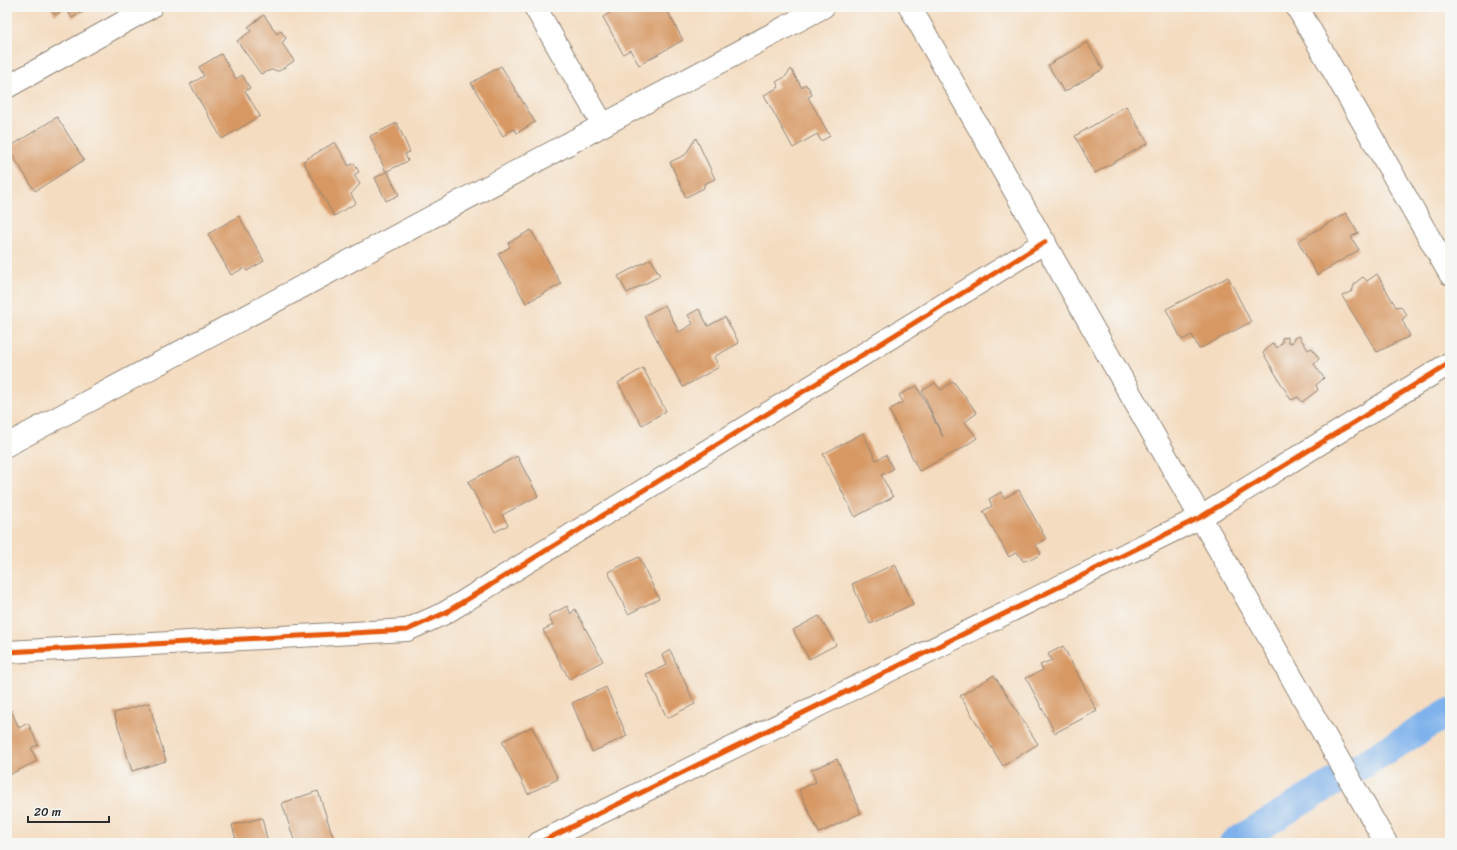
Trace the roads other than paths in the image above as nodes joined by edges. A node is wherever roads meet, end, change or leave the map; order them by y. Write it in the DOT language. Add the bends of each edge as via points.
graph roads {
  1 [pos="151,7"];
  2 [pos="536,7"];
  3 [pos="823,7"];
  4 [pos="910,7"];
  5 [pos="1297,7"];
  6 [pos="7,87"];
  7 [pos="603,125"];
  8 [pos="1045,242"];
  9 [pos="1450,274"];
  10 [pos="1450,363"];
  11 [pos="7,445"];
  12 [pos="1201,517"];
  13 [pos="7,652"];
  14 [pos="539,843"];
  15 [pos="1386,843"];
  1 -- 6 [label="street"];
  2 -- 7 [label="street"];
  3 -- 7 [label="street"];
  4 -- 8 [label="street"];
  5 -- 9 [label="street"];
  7 -- 11 [label="street"];
  8 -- 12 [label="street"];
  8 -- 13 [label="street" via="445,613 407,630"];
  10 -- 12 [label="street"];
  12 -- 14 [label="street"];
  12 -- 15 [label="street"];
}
